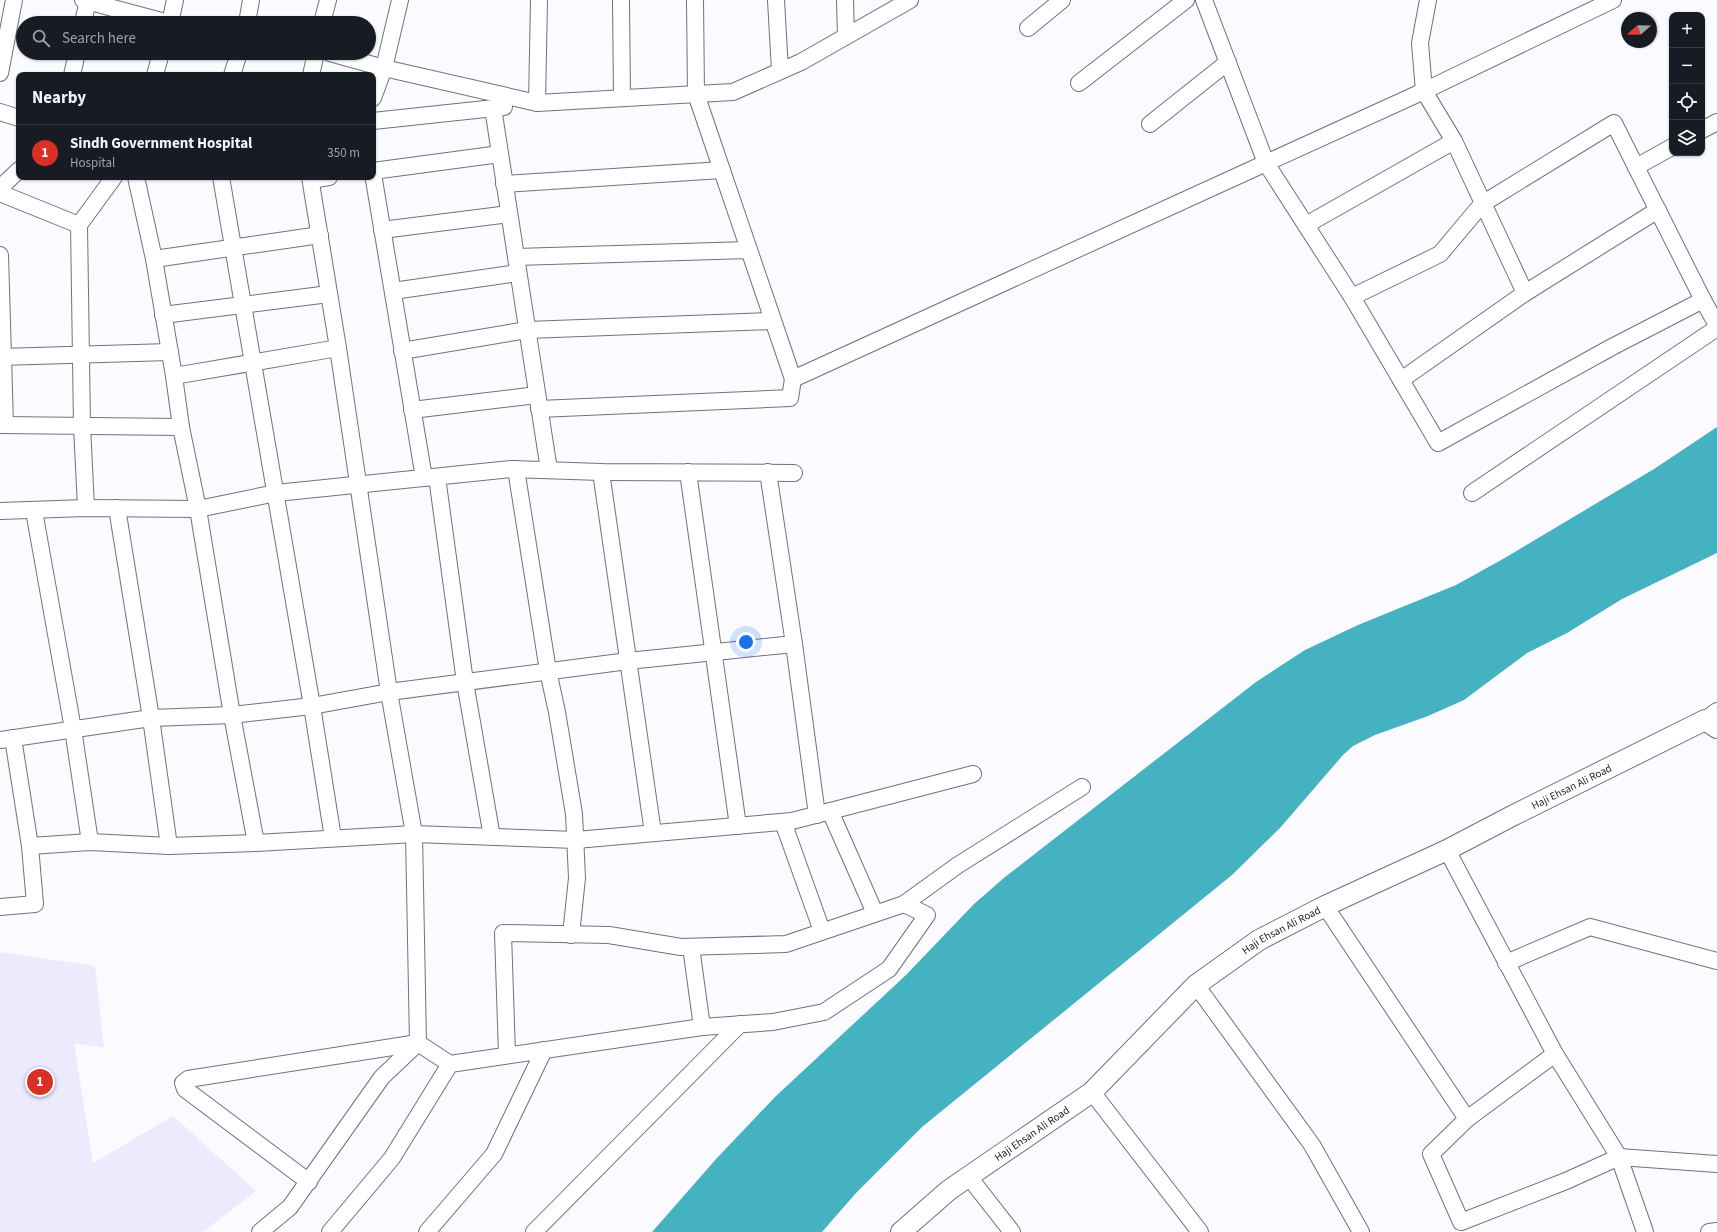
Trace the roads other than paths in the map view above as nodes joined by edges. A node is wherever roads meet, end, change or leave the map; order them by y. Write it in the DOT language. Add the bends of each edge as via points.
graph roads {
  1 [pos="14,0"];
  2 [pos="86,0"];
  3 [pos="175,0"];
  4 [pos="251,0"];
  5 [pos="328,0"];
  6 [pos="400,0"];
  7 [pos="539,0"];
  8 [pos="621,0"];
  9 [pos="695,0"];
  10 [pos="776,0"];
  11 [pos="845,0"];
  12 [pos="910,0"];
  13 [pos="1062,0"];
  14 [pos="1186,0"];
  15 [pos="1204,0"];
  16 [pos="1428,0"];
  17 [pos="1613,0"];
  18 [pos="84,16"];
  19 [pos="144,16"];
  20 [pos="172,16"];
  21 [pos="248,16"];
  22 [pos="324,16"];
  23 [pos="1028,28"];
  24 [pos="846,36"];
  25 [pos="75,60"];
  26 [pos="160,60"];
  27 [pos="237,60"];
  28 [pos="314,60"];
  29 [pos="355,60"];
  30 [pos="1228,62"];
  31 [pos="384,68"];
  32 [pos="780,71"];
  33 [pos="73,72"];
  34 [pos="156,72"];
  35 [pos="233,72"];
  36 [pos="312,72"];
  37 [pos="0,73"];
  38 [pos="1079,83"];
  39 [pos="376,90"];
  40 [pos="1424,91"];
  41 [pos="696,94"];
  42 [pos="622,98"];
  43 [pos="537,103"];
  44 [pos="493,108"];
  45 [pos="0,112"];
  46 [pos="16,117"];
  47 [pos="376,121"];
  48 [pos="1717,122"];
  49 [pos="1150,124"];
  50 [pos="1705,128"];
  51 [pos="1454,141"];
  52 [pos="1669,149"];
  53 [pos="500,154"];
  54 [pos="1266,162"];
  55 [pos="1636,167"];
  56 [pos="722,170"];
  57 [pos="376,171"];
  58 [pos="16,173"];
  59 [pos="112,180"];
  60 [pos="137,180"];
  61 [pos="222,180"];
  62 [pos="311,180"];
  63 [pos="374,180"];
  64 [pos="504,184"];
  65 [pos="0,188"];
  66 [pos="0,193"];
  67 [pos="1482,204"];
  68 [pos="1658,210"];
  69 [pos="509,214"];
  70 [pos="79,225"];
  71 [pos="1306,225"];
  72 [pos="382,230"];
  73 [pos="320,235"];
  74 [pos="234,248"];
  75 [pos="749,250"];
  76 [pos="0,255"];
  77 [pos="516,257"];
  78 [pos="154,259"];
  79 [pos="518,273"];
  80 [pos="392,291"];
  81 [pos="1525,293"];
  82 [pos="330,294"];
  83 [pos="1352,297"];
  84 [pos="1703,300"];
  85 [pos="243,304"];
  86 [pos="163,315"];
  87 [pos="773,321"];
  88 [pos="1717,325"];
  89 [pos="1717,328"];
  90 [pos="527,330"];
  91 [pos="338,348"];
  92 [pos="402,351"];
  93 [pos="170,352"];
  94 [pos="81,355"];
  95 [pos="2,357"];
  96 [pos="252,361"];
  97 [pos="174,376"];
  98 [pos="793,379"];
  99 [pos="1401,380"];
  100 [pos="538,402"];
  101 [pos="412,410"];
  102 [pos="3,425"];
  103 [pos="82,426"];
  104 [pos="181,426"];
  105 [pos="516,469"];
  106 [pos="549,470"];
  107 [pos="601,472"];
  108 [pos="688,472"];
  109 [pos="768,472"];
  110 [pos="794,472"];
  111 [pos="430,478"];
  112 [pos="358,483"];
  113 [pos="276,493"];
  114 [pos="1472,493"];
  115 [pos="86,508"];
  116 [pos="116,508"];
  117 [pos="198,509"];
  118 [pos="0,511"];
  119 [pos="34,511"];
  120 [pos="794,644"];
  121 [pos="713,652"];
  122 [pos="628,661"];
  123 [pos="548,671"];
  124 [pos="465,682"];
  125 [pos="389,692"];
  126 [pos="312,706"];
  127 [pos="232,715"];
  128 [pos="151,718"];
  129 [pos="1713,720"];
  130 [pos="73,729"];
  131 [pos="7,739"];
  132 [pos="973,774"];
  133 [pos="1082,787"];
  134 [pos="824,813"];
  135 [pos="783,822"];
  136 [pos="738,826"];
  137 [pos="653,833"];
  138 [pos="414,834"];
  139 [pos="492,837"];
  140 [pos="333,838"];
  141 [pos="576,840"];
  142 [pos="90,842"];
  143 [pos="256,843"];
  144 [pos="30,846"];
  145 [pos="169,846"];
  146 [pos="1447,850"];
  147 [pos="904,904"];
  148 [pos="1325,906"];
  149 [pos="0,908"];
  150 [pos="875,913"];
  151 [pos="822,931"];
  152 [pos="571,935"];
  153 [pos="691,946"];
  154 [pos="1717,961"];
  155 [pos="1506,963"];
  156 [pos="1196,985"];
  157 [pos="740,1024"];
  158 [pos="702,1026"];
  159 [pos="418,1043"];
  160 [pos="544,1050"];
  161 [pos="1555,1054"];
  162 [pos="507,1055"];
  163 [pos="450,1064"];
  164 [pos="1092,1092"];
  165 [pos="1467,1119"];
  166 [pos="1619,1157"];
  167 [pos="1717,1164"];
  168 [pos="969,1177"];
  169 [pos="309,1182"];
  170 [pos="1462,1227"];
  171 [pos="1717,1231"];
  172 [pos="260,1232"];
  173 [pos="330,1232"];
  174 [pos="427,1232"];
  175 [pos="534,1232"];
  176 [pos="901,1232"];
  177 [pos="1012,1232"];
  178 [pos="1200,1232"];
  179 [pos="1361,1232"];
  180 [pos="1645,1232"];
  181 [pos="1708,1232"];
  1 -- 37 [label="street"];
  2 -- 18 [label="street"];
  2 -- 19 [label="street"];
  3 -- 20 [label="street"];
  4 -- 21 [label="street"];
  5 -- 22 [label="street"];
  6 -- 31 [label="street"];
  7 -- 43 [label="street"];
  8 -- 42 [label="street"];
  9 -- 41 [label="street"];
  10 -- 32 [label="street"];
  11 -- 24 [label="street"];
  12 -- 24 [label="street"];
  13 -- 23 [label="street"];
  14 -- 38 [label="street"];
  15 -- 30 [label="street"];
  16 -- 40 [label="street" via="1420,43"];
  17 -- 40 [label="street"];
  24 -- 32 [label="street"];
  25 -- 33 [label="street"];
  26 -- 34 [label="street"];
  27 -- 35 [label="street"];
  28 -- 36 [label="street"];
  29 -- 31 [label="street"];
  30 -- 49 [label="street"];
  30 -- 54 [label="street"];
  31 -- 39 [label="street"];
  31 -- 43 [label="street"];
  32 -- 41 [label="street" via="733,92"];
  40 -- 51 [label="street"];
  40 -- 54 [label="street"];
  41 -- 42 [label="street"];
  41 -- 56 [label="street"];
  42 -- 43 [label="street"];
  43 -- 44 [label="street"];
  44 -- 47 [label="street"];
  44 -- 53 [label="street"];
  45 -- 46 [label="street"];
  48 -- 50 [label="street"];
  51 -- 67 [label="street"];
  51 -- 71 [label="street"];
  52 -- 55 [label="street"];
  53 -- 57 [label="street"];
  53 -- 64 [label="street"];
  54 -- 71 [label="street"];
  54 -- 98 [label="street"];
  55 -- 67 [label="street" via="1614,123"];
  55 -- 68 [label="street"];
  56 -- 64 [label="street"];
  56 -- 75 [label="street"];
  58 -- 65 [label="street"];
  59 -- 70 [label="street"];
  60 -- 78 [label="street"];
  61 -- 74 [label="street"];
  62 -- 73 [label="street"];
  63 -- 72 [label="street"];
  64 -- 69 [label="street"];
  66 -- 70 [label="street"];
  67 -- 81 [label="street"];
  67 -- 83 [label="street" via="1440,254"];
  68 -- 81 [label="street"];
  68 -- 84 [label="street"];
  69 -- 72 [label="street"];
  69 -- 77 [label="street"];
  70 -- 94 [label="street"];
  71 -- 83 [label="street"];
  72 -- 80 [label="street"];
  73 -- 74 [label="street"];
  73 -- 82 [label="street"];
  74 -- 78 [label="street"];
  74 -- 85 [label="street"];
  75 -- 77 [label="street"];
  75 -- 87 [label="street"];
  76 -- 95 [label="street"];
  77 -- 79 [label="street"];
  78 -- 86 [label="street"];
  79 -- 80 [label="street"];
  79 -- 90 [label="street"];
  80 -- 92 [label="street"];
  81 -- 99 [label="street"];
  82 -- 85 [label="street"];
  82 -- 91 [label="street"];
  83 -- 99 [label="street"];
  84 -- 88 [label="street"];
  84 -- 99 [label="street" via="1438,443"];
  85 -- 86 [label="street"];
  85 -- 96 [label="street"];
  86 -- 93 [label="street"];
  87 -- 90 [label="street"];
  87 -- 98 [label="street"];
  89 -- 114 [label="street"];
  90 -- 92 [label="street"];
  90 -- 100 [label="street"];
  91 -- 96 [label="street"];
  91 -- 112 [label="street"];
  92 -- 101 [label="street"];
  93 -- 94 [label="street"];
  93 -- 97 [label="street"];
  94 -- 95 [label="street"];
  94 -- 103 [label="street"];
  95 -- 102 [label="street"];
  96 -- 97 [label="street"];
  96 -- 113 [label="street"];
  97 -- 104 [label="street"];
  98 -- 100 [label="street" via="790,398"];
  100 -- 101 [label="street"];
  100 -- 106 [label="street"];
  101 -- 111 [label="street"];
  102 -- 103 [label="street"];
  103 -- 104 [label="street"];
  103 -- 115 [label="street"];
  104 -- 117 [label="street"];
  105 -- 106 [label="street"];
  105 -- 111 [label="street"];
  105 -- 123 [label="street"];
  106 -- 107 [label="street"];
  107 -- 108 [label="street"];
  107 -- 122 [label="street"];
  108 -- 109 [label="street"];
  108 -- 121 [label="street"];
  109 -- 110 [label="street"];
  109 -- 120 [label="street"];
  111 -- 112 [label="street"];
  111 -- 124 [label="street"];
  112 -- 113 [label="street"];
  112 -- 125 [label="street"];
  113 -- 117 [label="street"];
  113 -- 126 [label="street"];
  115 -- 116 [label="street"];
  115 -- 119 [label="street"];
  116 -- 117 [label="street"];
  116 -- 128 [label="street"];
  117 -- 127 [label="street"];
  118 -- 119 [label="street"];
  119 -- 130 [label="street"];
  120 -- 121 [label="street"];
  120 -- 134 [label="street"];
  121 -- 122 [label="street"];
  121 -- 136 [label="street"];
  122 -- 123 [label="street"];
  122 -- 137 [label="street"];
  123 -- 124 [label="street"];
  123 -- 141 [label="street" via="557,712"];
  124 -- 125 [label="street"];
  124 -- 139 [label="street"];
  125 -- 126 [label="street"];
  125 -- 138 [label="street"];
  126 -- 127 [label="street"];
  126 -- 140 [label="street"];
  127 -- 128 [label="street"];
  127 -- 143 [label="street"];
  128 -- 130 [label="street"];
  128 -- 145 [label="street"];
  129 -- 146 [label="street, Haji Ehsan Ali Road"];
  130 -- 131 [label="street"];
  130 -- 142 [label="street"];
  131 -- 144 [label="street"];
  132 -- 134 [label="street"];
  133 -- 147 [label="street" via="958,865"];
  134 -- 135 [label="street"];
  134 -- 150 [label="street"];
  135 -- 136 [label="street"];
  135 -- 151 [label="street"];
  136 -- 137 [label="street"];
  137 -- 141 [label="street"];
  138 -- 139 [label="street"];
  138 -- 140 [label="street"];
  138 -- 159 [label="street"];
  139 -- 141 [label="street"];
  140 -- 143 [label="street"];
  141 -- 152 [label="street" via="577,878"];
  142 -- 144 [label="street"];
  142 -- 145 [label="street"];
  143 -- 145 [label="street"];
  144 -- 149 [label="street" via="34,904"];
  146 -- 148 [label="street, Haji Ehsan Ali Road"];
  146 -- 155 [label="street"];
  147 -- 150 [label="street"];
  147 -- 157 [label="street" via="927,915 889,969 824,1012 774,1022"];
  148 -- 156 [label="street, Haji Ehsan Ali Road" via="1259,940"];
  148 -- 165 [label="street"];
  150 -- 151 [label="street"];
  151 -- 153 [label="street" via="786,944"];
  152 -- 153 [label="street" via="609,935 681,947"];
  152 -- 162 [label="street" via="502,933"];
  153 -- 158 [label="street"];
  154 -- 155 [label="street" via="1590,927"];
  155 -- 161 [label="street"];
  156 -- 164 [label="street, Haji Ehsan Ali Road"];
  156 -- 179 [label="street" via="1312,1145"];
  157 -- 158 [label="street"];
  157 -- 175 [label="street"];
  158 -- 160 [label="street"];
  159 -- 163 [label="street"];
  159 -- 169 [label="street" via="382,1078"];
  159 -- 169 [label="street" via="188,1079 183,1083 185,1089"];
  160 -- 162 [label="street"];
  160 -- 174 [label="street" via="494,1154"];
  161 -- 165 [label="street"];
  161 -- 166 [label="street"];
  162 -- 163 [label="street"];
  163 -- 173 [label="street" via="392,1158"];
  164 -- 168 [label="street, Haji Ehsan Ali Road"];
  164 -- 178 [label="street"];
  165 -- 170 [label="street" via="1431,1154"];
  166 -- 167 [label="street"];
  166 -- 170 [label="street"];
  166 -- 180 [label="street"];
  168 -- 176 [label="street, Haji Ehsan Ali Road" via="949,1190"];
  168 -- 177 [label="street"];
  169 -- 172 [label="street" via="290,1207"];
  171 -- 181 [label="street"];
}
